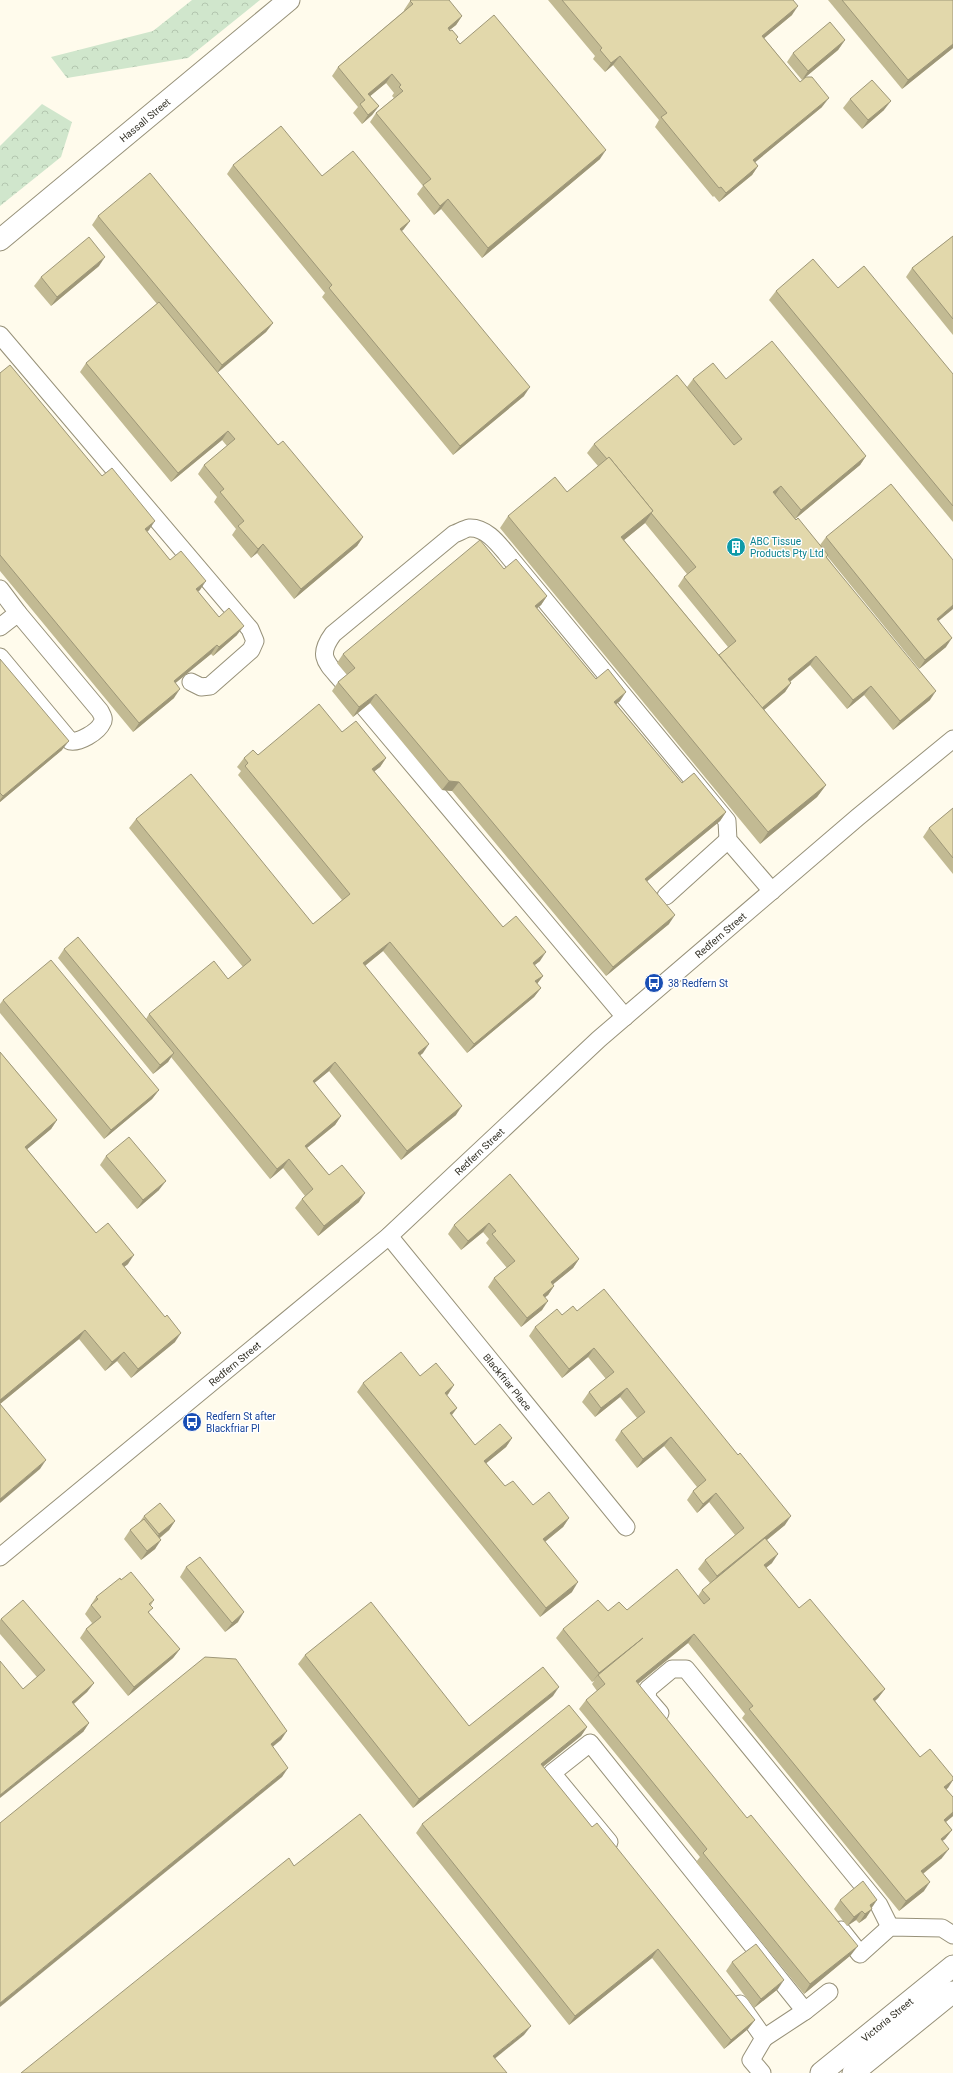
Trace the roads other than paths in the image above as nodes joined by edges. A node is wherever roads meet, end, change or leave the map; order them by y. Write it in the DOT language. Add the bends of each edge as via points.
graph roads {
  1 [pos="289,0"];
  2 [pos="0,240"];
  3 [pos="0,335"];
  4 [pos="0,589"];
  5 [pos="18,613"];
  6 [pos="0,627"];
  7 [pos="0,657"];
  8 [pos="191,682"];
  9 [pos="343,682"];
  10 [pos="364,707"];
  11 [pos="953,739"];
  12 [pos="728,840"];
  13 [pos="772,891"];
  14 [pos="666,896"];
  15 [pos="625,1018"];
  16 [pos="389,1236"];
  17 [pos="626,1528"];
  18 [pos="0,1557"];
  19 [pos="673,1728"];
  20 [pos="617,1852"];
  21 [pos="830,1918"];
  22 [pos="890,1928"];
  23 [pos="953,1935"];
  24 [pos="953,1966"];
  25 [pos="731,1992"];
  26 [pos="829,1992"];
  27 [pos="953,1992"];
  28 [pos="805,2011"];
  29 [pos="764,2038"];
  30 [pos="762,2073"];
  31 [pos="821,2073"];
  32 [pos="853,2073"];
  1 -- 2 [label="main road, Hassall Street"];
  3 -- 8 [label="street" via="250,628 255,641 251,650 210,686 200,687"];
  4 -- 5 [label="street"];
  5 -- 6 [label="street"];
  5 -- 7 [label="street" via="100,711 103,723 80,740 70,741"];
  9 -- 12 [label="street" via="324,656 324,648 333,634 454,534 469,528 481,530 492,537 506,553 727,821"];
  10 -- 15 [label="street"];
  11 -- 13 [label="street, Redfern Street"];
  12 -- 13 [label="street"];
  12 -- 14 [label="street"];
  13 -- 15 [label="street, Redfern Street"];
  15 -- 16 [label="street, Redfern Street"];
  16 -- 17 [label="street, Blackfriar Place"];
  16 -- 18 [label="street, Redfern Street"];
  19 -- 22 [label="street" via="647,1698 648,1689 672,1669 686,1669 879,1905"];
  20 -- 28 [label="street" via="552,1773 590,1743"];
  21 -- 22 [label="street" via="860,1954"];
  22 -- 23 [label="street" via="942,1928"];
  24 -- 31 [label="main road, Victoria Street"];
  25 -- 29 [label="street"];
  26 -- 28 [label="street"];
  27 -- 32 [label="main road, Victoria Street"];
  28 -- 29 [label="street"];
  29 -- 30 [label="street" via="751,2060"];
}
